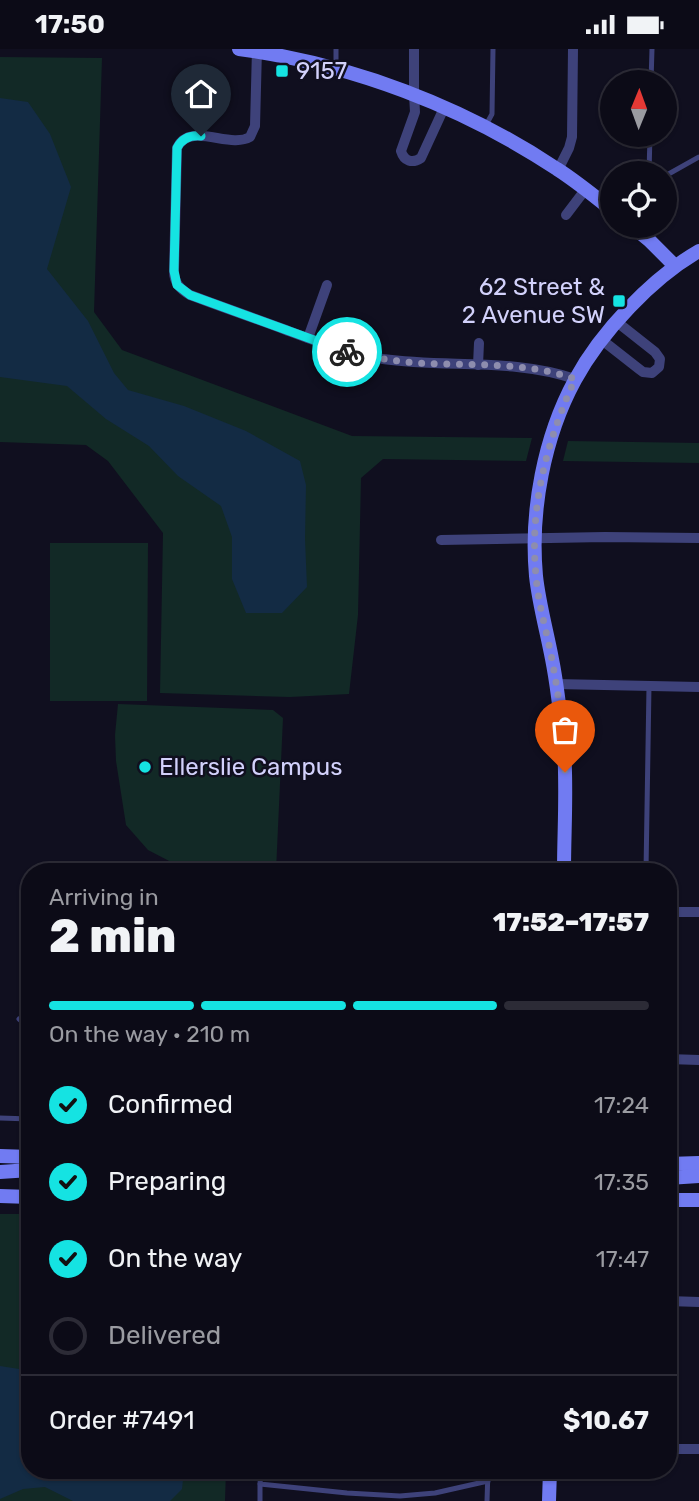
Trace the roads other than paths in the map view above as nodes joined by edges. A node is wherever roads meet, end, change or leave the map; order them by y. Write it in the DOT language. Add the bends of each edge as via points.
graph roads {
  1 [pos="239,49"];
  2 [pos="336,49"];
  3 [pos="414,49"];
  4 [pos="493,49"];
  5 [pos="573,49"];
  6 [pos="652,49"];
  7 [pos="257,50"];
  8 [pos="335,69"];
  9 [pos="651,70"];
  10 [pos="414,95"];
  11 [pos="444,108"];
  12 [pos="485,127"];
  13 [pos="699,157"];
  14 [pos="677,169"];
  15 [pos="558,170"];
  16 [pos="585,190"];
  17 [pos="600,201"];
  18 [pos="566,215"];
  19 [pos="646,238"];
  20 [pos="699,251"];
  21 [pos="675,266"];
  22 [pos="327,285"];
  23 [pos="617,321"];
  24 [pos="308,338"];
  25 [pos="602,340"];
  26 [pos="479,343"];
  27 [pos="478,365"];
  28 [pos="575,379"];
  29 [pos="535,538"];
  30 [pos="699,538"];
  31 [pos="441,540"];
  32 [pos="556,684"];
  33 [pos="649,686"];
  34 [pos="699,687"];
  35 [pos="564,863"];
  36 [pos="646,863"];
  37 [pos="677,912"];
  38 [pos="699,912"];
  39 [pos="677,1059"];
  40 [pos="699,1060"];
  41 [pos="0,1118"];
  42 [pos="21,1119"];
  43 [pos="0,1156"];
  44 [pos="21,1157"];
  45 [pos="699,1163"];
  46 [pos="677,1164"];
  47 [pos="21,1171"];
  48 [pos="0,1172"];
  49 [pos="699,1176"];
  50 [pos="677,1177"];
  51 [pos="0,1196"];
  52 [pos="21,1197"];
  53 [pos="677,1200"];
  54 [pos="699,1200"];
  55 [pos="677,1301"];
  56 [pos="699,1302"];
  57 [pos="677,1449"];
  58 [pos="699,1450"];
  59 [pos="260,1479"];
  60 [pos="550,1479"];
  61 [pos="488,1481"];
  62 [pos="260,1484"];
  63 [pos="260,1501"];
  64 [pos="487,1501"];
  65 [pos="550,1501"];
  1 -- 7 [label="street"];
  2 -- 8 [label="lane"];
  3 -- 10 [label="street"];
  4 -- 12 [label="lane" via="492,114"];
  5 -- 15 [label="street" via="572,137"];
  6 -- 9 [label="lane"];
  7 -- 8 [label="street"];
  7 -- 24 [label="street" via="255,126 250,137 239,141 191,136 177,148 174,271 177,285 190,295"];
  8 -- 10 [label="street"];
  10 -- 11 [label="street"];
  10 -- 11 [label="street" via="415,112 401,151 407,160 421,158"];
  11 -- 12 [label="street"];
  12 -- 15 [label="street"];
  13 -- 14 [label="lane"];
  15 -- 16 [label="street"];
  16 -- 17 [label="street"];
  16 -- 18 [label="street"];
  19 -- 21 [label="street"];
  20 -- 21 [label="street"];
  21 -- 23 [label="street"];
  22 -- 24 [label="street"];
  23 -- 25 [label="street"];
  23 -- 25 [label="street" via="655,352 659,367 652,373 643,372"];
  24 -- 27 [label="street" via="381,359"];
  25 -- 28 [label="street"];
  26 -- 27 [label="street"];
  27 -- 28 [label="street"];
  28 -- 29 [label="street" via="548,450"];
  29 -- 30 [label="street"];
  29 -- 31 [label="street"];
  29 -- 32 [label="street" via="536,576"];
  32 -- 33 [label="street"];
  32 -- 35 [label="street" via="564,751"];
  33 -- 34 [label="street"];
  33 -- 36 [label="lane"];
  37 -- 38 [label="street"];
  39 -- 40 [label="street"];
  41 -- 42 [label="lane"];
  43 -- 44 [label="street"];
  45 -- 46 [label="street"];
  47 -- 48 [label="street"];
  49 -- 50 [label="street"];
  51 -- 52 [label="street"];
  53 -- 54 [label="street"];
  55 -- 56 [label="street"];
  57 -- 58 [label="street"];
  59 -- 62 [label="lane"];
  60 -- 65 [label="street"];
  61 -- 62 [label="lane" via="400,1496"];
  61 -- 64 [label="lane"];
  62 -- 63 [label="lane"];
}
